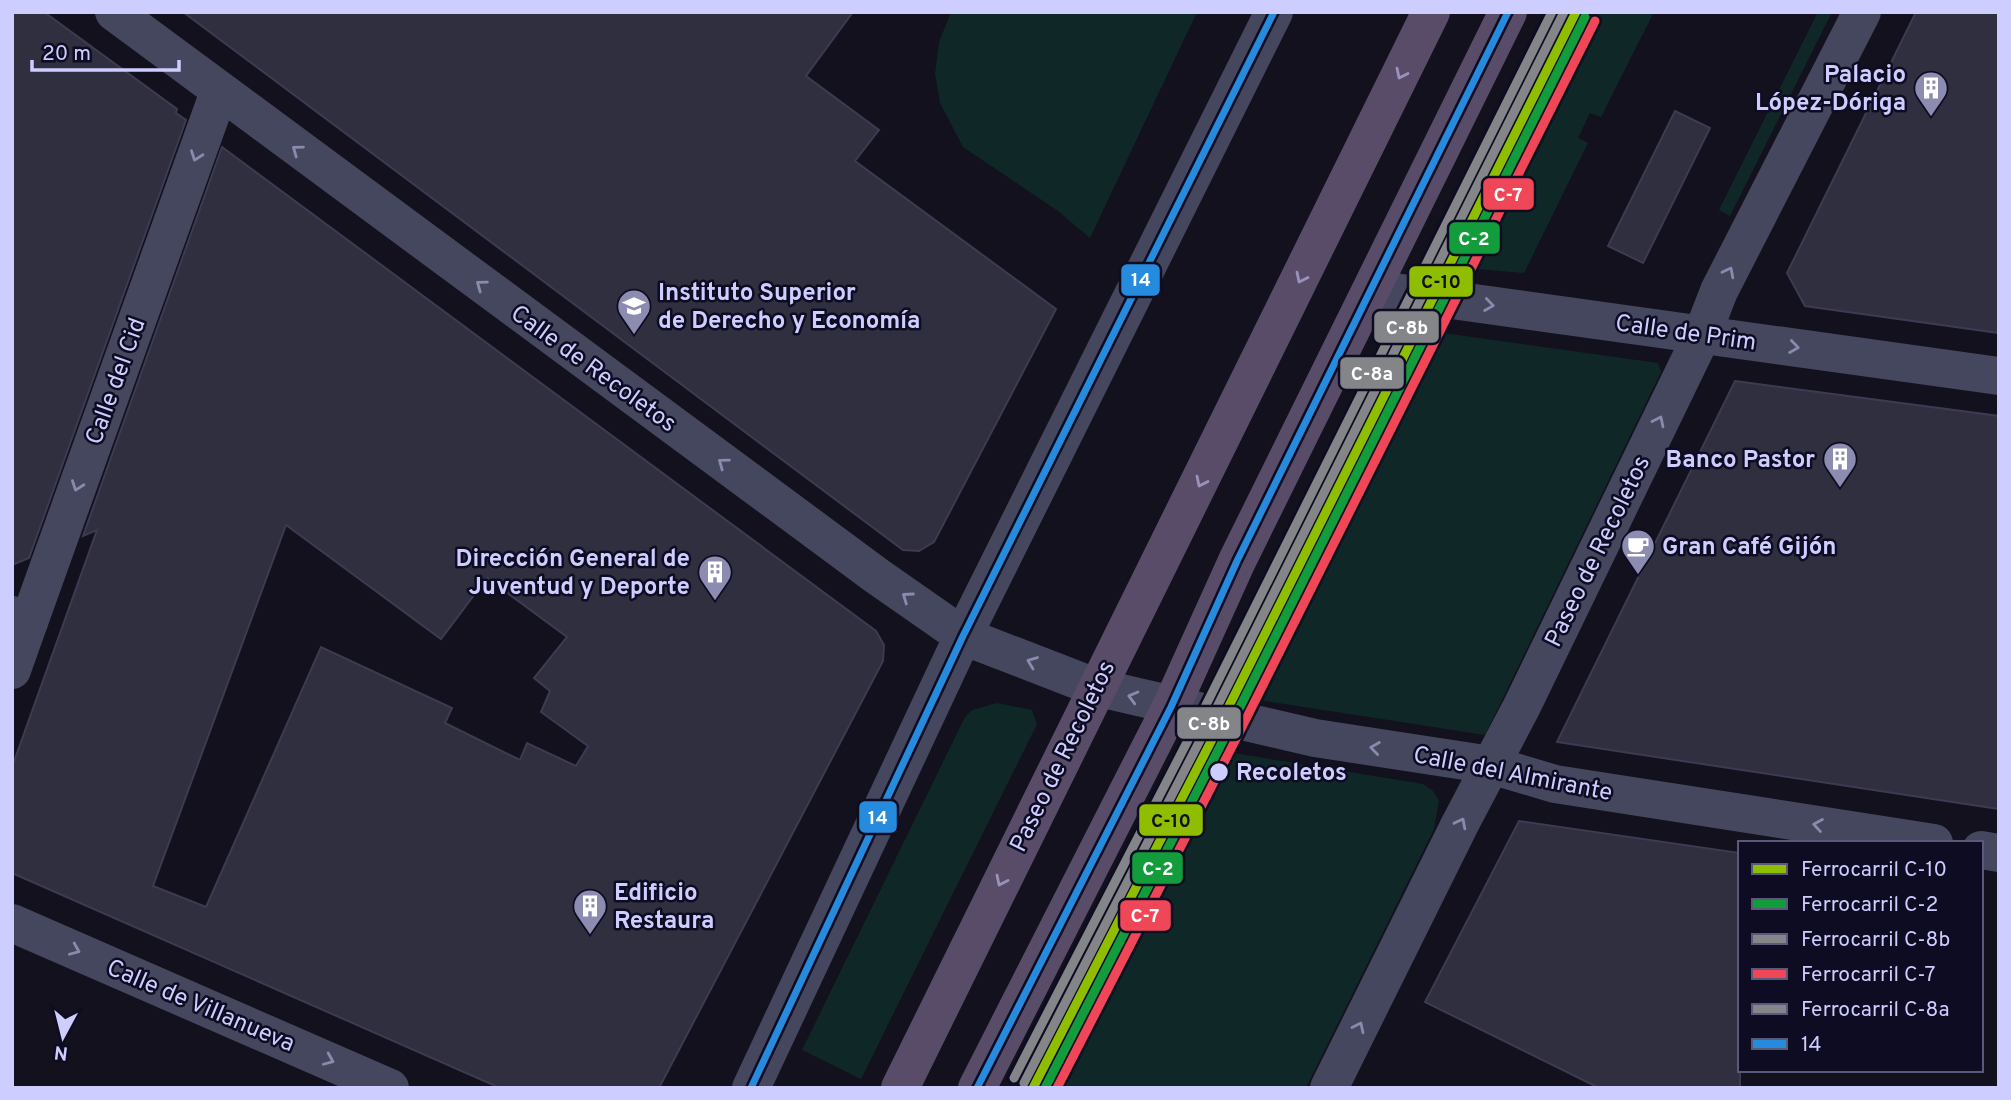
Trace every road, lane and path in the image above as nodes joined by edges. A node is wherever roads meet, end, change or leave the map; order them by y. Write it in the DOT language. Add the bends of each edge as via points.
graph roads {
  1 [pos="114,12"];
  2 [pos="1274,12"];
  3 [pos="1431,12"];
  4 [pos="1508,12"];
  5 [pos="1862,12"];
  6 [pos="219,92"];
  7 [pos="1373,289"];
  8 [pos="1702,335"];
  9 [pos="1999,376"];
  10 [pos="20,618"];
  11 [pos="963,636"];
  12 [pos="12,670"];
  13 [pos="1095,687"];
  14 [pos="1171,707"];
  15 [pos="1491,765"];
  16 [pos="1921,841"];
  17 [pos="12,923"];
  18 [pos="390,1088"];
  19 [pos="751,1088"];
  20 [pos="900,1088"];
  21 [pos="977,1088"];
  22 [pos="1329,1088"];
  1 -- 6 [label="street, Calle de Recoletos"];
  2 -- 11 [label="street"];
  3 -- 13 [label="highway, Paseo de Recoletos, one-way"];
  4 -- 7 [label="highway"];
  8 -- 5 [label="street, Paseo de Recoletos, one-way" via="1725,280"];
  6 -- 10 [label="street, Calle del Cid, one-way"];
  11 -- 6 [label="street, Calle de Recoletos, one-way"];
  7 -- 8 [label="street, Calle de Prim, one-way"];
  7 -- 14 [label="highway" via="1237,561"];
  8 -- 9 [label="street, Calle de Prim, one-way"];
  15 -- 8 [label="street, Paseo de Recoletos, one-way"];
  10 -- 12 [label="street, Calle del Cid"];
  13 -- 11 [label="street, Calle de Recoletos, one-way"];
  11 -- 19 [label="street"];
  14 -- 13 [label="street, Calle del Almirante, one-way"];
  13 -- 20 [label="highway, Paseo de Recoletos, one-way"];
  15 -- 14 [label="street, Calle del Almirante, one-way" via="1335,742"];
  14 -- 21 [label="highway"];
  16 -- 15 [label="street, Calle del Almirante, one-way" via="1555,784"];
  22 -- 15 [label="street, Paseo de Recoletos, one-way"];
  17 -- 18 [label="street, Calle de Villanueva, one-way"];
}
